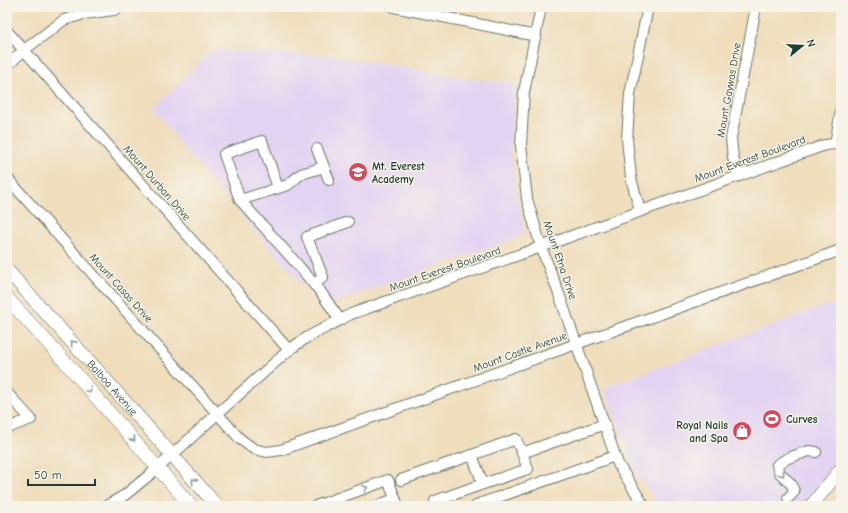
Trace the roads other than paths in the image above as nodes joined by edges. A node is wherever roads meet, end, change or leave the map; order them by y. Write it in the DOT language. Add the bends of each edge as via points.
graph roads {
  1 [pos="120,7"];
  2 [pos="394,7"];
  3 [pos="541,7"];
  4 [pos="648,7"];
  5 [pos="756,7"];
  6 [pos="433,11"];
  7 [pos="7,31"];
  8 [pos="536,36"];
  9 [pos="24,50"];
  10 [pos="7,66"];
  11 [pos="841,111"];
  12 [pos="838,145"];
  13 [pos="317,149"];
  14 [pos="324,166"];
  15 [pos="739,176"];
  16 [pos="7,178"];
  17 [pos="329,180"];
  18 [pos="278,188"];
  19 [pos="240,200"];
  20 [pos="640,211"];
  21 [pos="348,222"];
  22 [pos="541,247"];
  23 [pos="841,250"];
  24 [pos="7,270"];
  25 [pos="314,285"];
  26 [pos="7,298"];
  27 [pos="340,320"];
  28 [pos="576,344"];
  29 [pos="290,350"];
  30 [pos="7,393"];
  31 [pos="217,414"];
  32 [pos="605,424"];
  33 [pos="7,428"];
  34 [pos="816,452"];
  35 [pos="522,453"];
  36 [pos="472,455"];
  37 [pos="172,456"];
  38 [pos="615,456"];
  39 [pos="158,468"];
  40 [pos="841,469"];
  41 [pos="401,480"];
  42 [pos="483,484"];
  43 [pos="788,498"];
  44 [pos="435,501"];
  45 [pos="397,502"];
  46 [pos="106,506"];
  47 [pos="191,506"];
  48 [pos="217,506"];
  49 [pos="316,506"];
  50 [pos="376,506"];
  51 [pos="476,506"];
  52 [pos="645,506"];
  53 [pos="811,506"];
  1 -- 9 [label="street" via="64,20"];
  2 -- 6 [label="street"];
  3 -- 8 [label="street, Mount Etna Drive"];
  4 -- 20 [label="street" via="630,94 627,139 631,178"];
  5 -- 15 [label="street, Mount Gaywas Drive" via="731,138 733,158"];
  6 -- 8 [label="street"];
  7 -- 9 [label="street, Mount Durban Drive"];
  8 -- 22 [label="street, Mount Etna Drive" via="524,92 521,145 527,199"];
  9 -- 10 [label="street"];
  9 -- 29 [label="street, Mount Durban Drive"];
  11 -- 12 [label="street"];
  12 -- 15 [label="street, Mount Everest Boulevard" via="825,145"];
  13 -- 14 [label="street"];
  14 -- 17 [label="street"];
  14 -- 18 [label="street" via="301,174"];
  15 -- 20 [label="street, Mount Everest Boulevard"];
  16 -- 31 [label="street, Mount Casas Drive"];
  18 -- 19 [label="street"];
  18 -- 19 [label="street" via="262,141 224,154"];
  19 -- 25 [label="street"];
  20 -- 22 [label="street, Mount Everest Boulevard"];
  21 -- 25 [label="street" via="307,237 322,277"];
  22 -- 27 [label="street, Mount Everest Boulevard"];
  22 -- 28 [label="street, Mount Etna Drive"];
  23 -- 28 [label="street, Mount Castle Avenue"];
  37 -- 24 [label="main road, Balboa Avenue, one-way"];
  25 -- 27 [label="street"];
  26 -- 39 [label="main road, Balboa Avenue, one-way"];
  27 -- 29 [label="street, Mount Everest Boulevard" via="306,338"];
  28 -- 31 [label="street, Mount Castle Avenue" via="281,450 267,452 254,449 240,440"];
  28 -- 32 [label="street, Mount Etna Drive"];
  29 -- 31 [label="street, Mount Everest Boulevard"];
  30 -- 33 [label="street" via="31,419"];
  31 -- 37 [label="street, Mount Everest Boulevard"];
  32 -- 35 [label="street"];
  32 -- 38 [label="street, Mount Etna Drive"];
  34 -- 43 [label="street, one-way" via="809,451 788,458 777,465 792,485 794,492"];
  35 -- 36 [label="street" via="516,440"];
  35 -- 42 [label="street" via="528,469"];
  36 -- 41 [label="street"];
  36 -- 42 [label="street"];
  37 -- 39 [label="street, Mount Everest Boulevard"];
  48 -- 37 [label="main road, Balboa Avenue, one-way"];
  38 -- 51 [label="street"];
  38 -- 52 [label="street, Mount Etna Drive"];
  39 -- 46 [label="street, Mount Everest Boulevard" via="125,495"];
  39 -- 47 [label="main road, Balboa Avenue"];
  40 -- 53 [label="main road"];
  42 -- 44 [label="street"];
  49 -- 45 [label="street, one-way" via="388,480"];
  45 -- 50 [label="street"];
}
